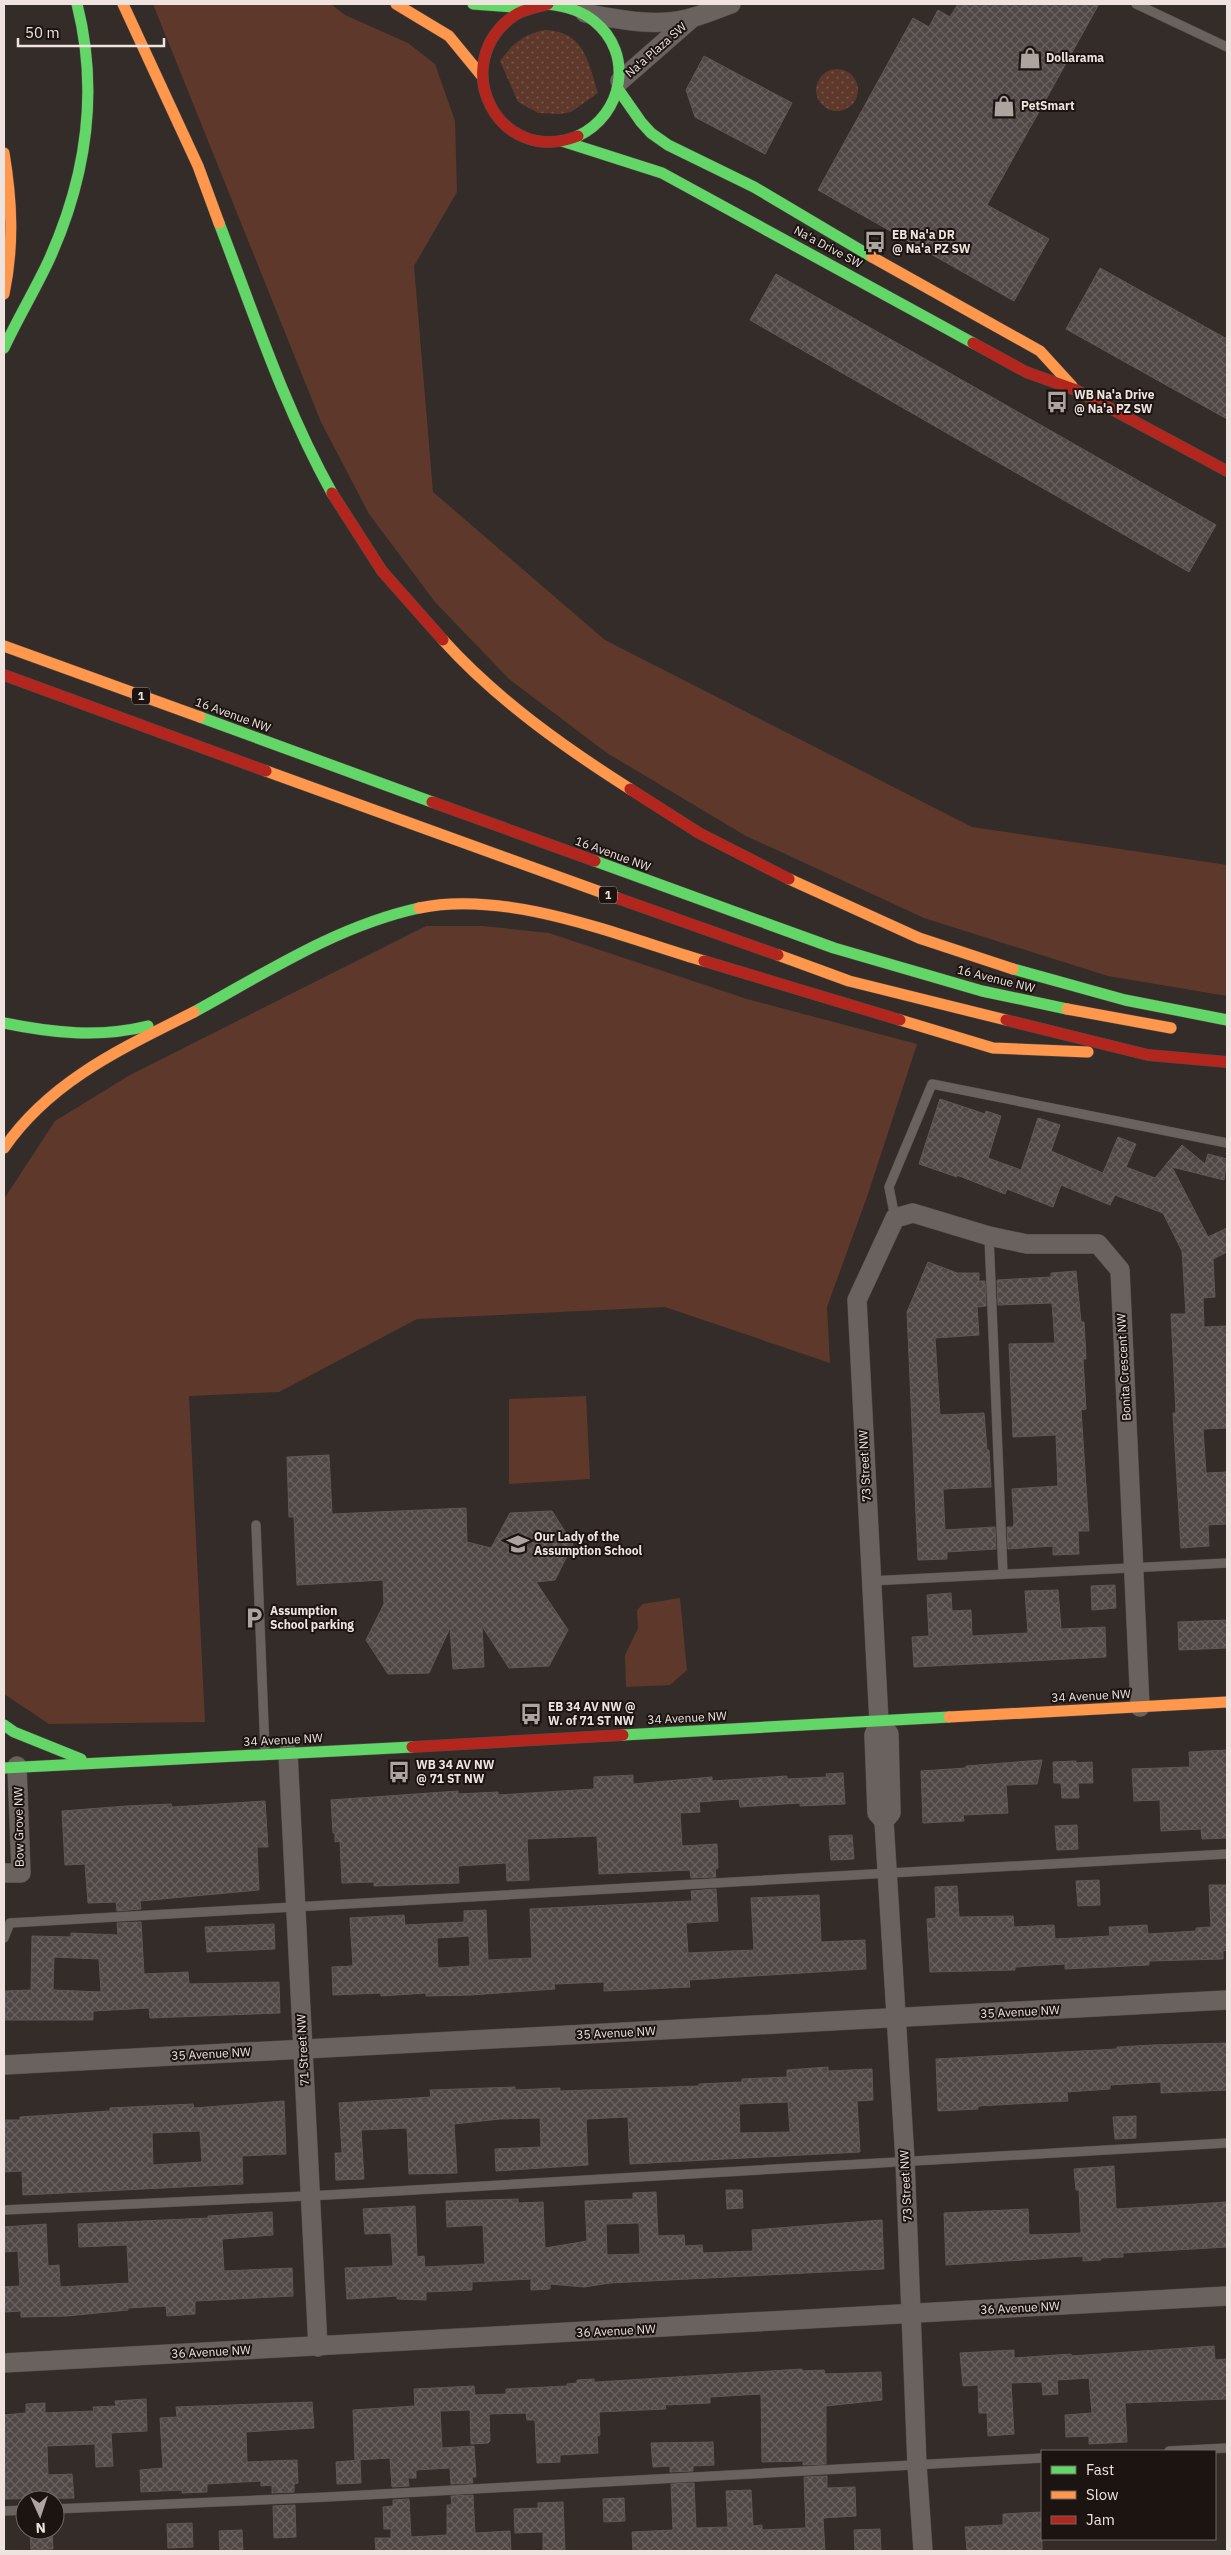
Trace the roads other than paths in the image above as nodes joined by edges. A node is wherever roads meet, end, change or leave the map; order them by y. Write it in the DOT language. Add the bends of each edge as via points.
graph roads {
  1 [pos="76,4"];
  2 [pos="123,4"];
  3 [pos="396,4"];
  4 [pos="473,4"];
  5 [pos="548,4"];
  6 [pos="731,4"];
  7 [pos="1141,5"];
  8 [pos="526,8"];
  9 [pos="584,13"];
  10 [pos="692,18"];
  11 [pos="1227,48"];
  12 [pos="481,75"];
  13 [pos="619,85"];
  14 [pos="562,141"];
  15 [pos="4,153"];
  16 [pos="4,294"];
  17 [pos="4,348"];
  18 [pos="1076,390"];
  19 [pos="1227,471"];
  20 [pos="4,646"];
  21 [pos="4,675"];
  22 [pos="252,980"];
  23 [pos="1227,1020"];
  24 [pos="4,1023"];
  25 [pos="1182,1030"];
  26 [pos="1148,1055"];
  27 [pos="1227,1062"];
  28 [pos="1227,1143"];
  29 [pos="4,1148"];
  30 [pos="895,1218"];
  31 [pos="990,1236"];
  32 [pos="256,1526"];
  33 [pos="1227,1562"];
  34 [pos="1134,1568"];
  35 [pos="1003,1574"];
  36 [pos="870,1581"];
  37 [pos="1227,1702"];
  38 [pos="1140,1707"];
  39 [pos="879,1722"];
  40 [pos="4,1725"];
  41 [pos="288,1754"];
  42 [pos="266,1755"];
  43 [pos="88,1762"];
  44 [pos="10,1767"];
  45 [pos="1227,1854"];
  46 [pos="4,1873"];
  47 [pos="887,1873"];
  48 [pos="296,1906"];
  49 [pos="4,1938"];
  50 [pos="1227,2000"];
  51 [pos="897,2019"];
  52 [pos="303,2050"];
  53 [pos="4,2065"];
  54 [pos="1227,2144"];
  55 [pos="905,2160"];
  56 [pos="312,2196"];
  57 [pos="4,2210"];
  58 [pos="1227,2296"];
  59 [pos="912,2314"];
  60 [pos="318,2347"];
  61 [pos="4,2363"];
  62 [pos="1227,2448"];
  63 [pos="1188,2450"];
  64 [pos="1041,2458"];
  65 [pos="917,2465"];
  66 [pos="65,2509"];
  67 [pos="922,2551"];
  1 -- 17 [label="main road" via="86,46 88,102 86,142 80,172 63,229"];
  2 -- 23 [label="main road" via="194,158 309,452 382,571 459,658 524,715 624,785 699,833 780,875 919,938 993,964 1125,1000"];
  3 -- 12 [label="main road" via="449,36"];
  4 -- 8 [label="main road"];
  5 -- 8 [label="main road"];
  5 -- 9 [label="main road"];
  6 -- 10 [label="street, Na'a Plaza SW"];
  7 -- 11 [label="lane"];
  8 -- 12 [label="main road" via="506,20 490,38"];
  9 -- 10 [label="street, Na'a Plaza SW" via="628,22"];
  9 -- 13 [label="main road" via="601,26 614,45 620,69"];
  10 -- 13 [label="street, Na'a Plaza SW"];
  12 -- 14 [label="main road" via="486,100 510,130 535,140"];
  13 -- 14 [label="main road" via="614,100 600,120 583,134"];
  13 -- 18 [label="main road, Na'a Drive SW" via="646,128 668,145 754,187 1040,351"];
  14 -- 18 [label="main road, Na'a Drive SW" via="662,173 1026,372"];
  15 -- 16 [label="main road" via="12,221"];
  18 -- 19 [label="main road, Na'a Drive SW"];
  20 -- 25 [label="main road, 16 Avenue NW / 1" via="834,948 982,991"];
  21 -- 26 [label="main road, 1" via="568,882 849,981"];
  22 -- 24 [label="main road" via="166,1021 110,1034 83,1036"];
  22 -- 26 [label="main road" via="322,942 372,922 429,907 462,902 489,904 547,914 993,1048"];
  22 -- 29 [label="main road" via="82,1071 26,1118"];
  26 -- 27 [label="main road, 1"];
  28 -- 30 [label="lane" via="932,1084 890,1187"];
  30 -- 31 [label="street, Bonita Crescent NW" via="913,1213"];
  30 -- 36 [label="street, 73 Street NW" via="857,1300"];
  31 -- 34 [label="street, Bonita Crescent NW" via="1027,1244 1098,1244 1120,1270"];
  31 -- 35 [label="lane"];
  32 -- 42 [label="lane"];
  33 -- 34 [label="lane"];
  34 -- 35 [label="lane"];
  34 -- 38 [label="street, Bonita Crescent NW"];
  35 -- 36 [label="lane"];
  36 -- 39 [label="street, 73 Street NW"];
  37 -- 38 [label="main road, 34 Avenue NW"];
  38 -- 39 [label="main road, 34 Avenue NW"];
  39 -- 41 [label="main road, 34 Avenue NW"];
  39 -- 47 [label="street, 73 Street NW" via="874,1735 877,1813 884,1821"];
  40 -- 43 [label="main road, 34 Avenue NW"];
  41 -- 42 [label="main road, 34 Avenue NW"];
  41 -- 48 [label="street, 71 Street NW"];
  42 -- 43 [label="main road, 34 Avenue NW"];
  43 -- 44 [label="main road, 34 Avenue NW"];
  44 -- 46 [label="street, Bow Grove NW" via="22,1873"];
  45 -- 47 [label="lane"];
  47 -- 48 [label="lane"];
  47 -- 51 [label="street, 73 Street NW"];
  48 -- 49 [label="lane" via="10,1923"];
  48 -- 52 [label="street, 71 Street NW"];
  50 -- 51 [label="street, 35 Avenue NW"];
  51 -- 52 [label="street, 35 Avenue NW"];
  51 -- 55 [label="street, 73 Street NW"];
  52 -- 53 [label="street, 35 Avenue NW"];
  52 -- 56 [label="street, 71 Street NW"];
  54 -- 55 [label="lane"];
  55 -- 56 [label="lane"];
  55 -- 59 [label="street, 73 Street NW"];
  56 -- 57 [label="lane"];
  56 -- 60 [label="street, 71 Street NW"];
  58 -- 59 [label="street, 36 Avenue NW"];
  59 -- 60 [label="street, 36 Avenue NW"];
  59 -- 65 [label="street, 73 Street NW"];
  60 -- 61 [label="street, 36 Avenue NW"];
  62 -- 63 [label="lane"];
  64 -- 65 [label="lane"];
  65 -- 66 [label="lane"];
  65 -- 67 [label="street, 73 Street NW"];
}
